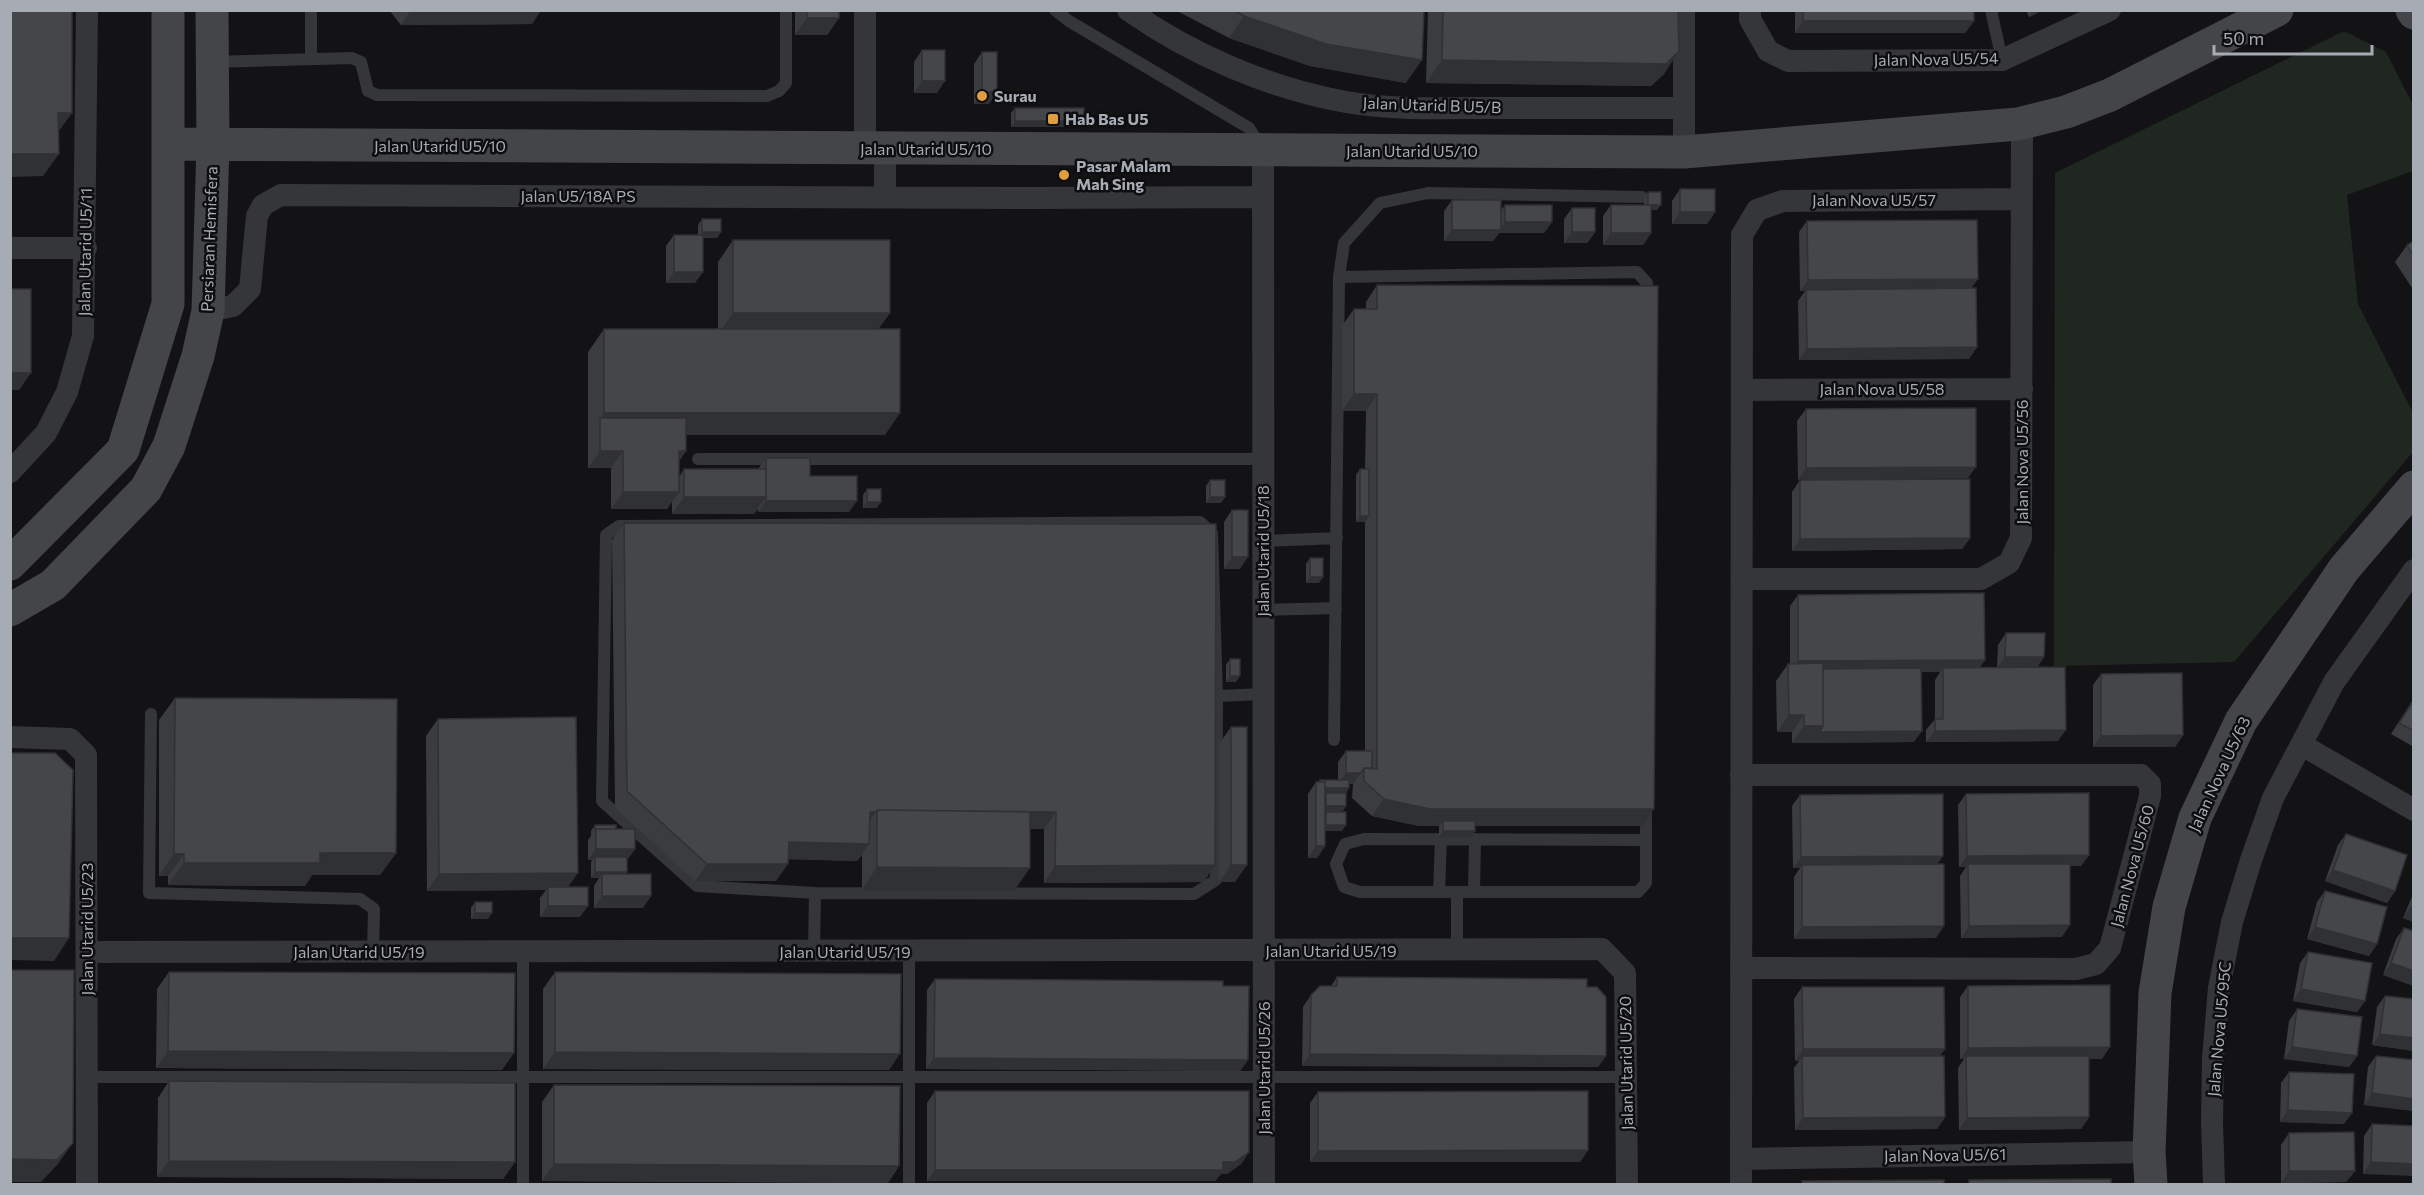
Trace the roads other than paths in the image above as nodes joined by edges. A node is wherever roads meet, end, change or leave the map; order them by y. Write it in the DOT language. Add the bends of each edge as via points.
graph roads {
  1 [pos="87,10"];
  2 [pos="168,10"];
  3 [pos="212,10"];
  4 [pos="311,10"];
  5 [pos="786,10"];
  6 [pos="865,10"];
  7 [pos="1055,10"];
  8 [pos="1128,10"];
  9 [pos="1684,10"];
  10 [pos="1750,10"];
  11 [pos="1991,10"];
  12 [pos="2110,10"];
  13 [pos="2277,10"];
  14 [pos="311,59"];
  15 [pos="2002,60"];
  16 [pos="212,62"];
  17 [pos="1684,108"];
  18 [pos="2022,123"];
  19 [pos="168,144"];
  20 [pos="213,145"];
  21 [pos="875,149"];
  22 [pos="1263,150"];
  23 [pos="1684,152"];
  24 [pos="885,197"];
  25 [pos="1263,197"];
  26 [pos="1642,197"];
  27 [pos="2022,199"];
  28 [pos="10,248"];
  29 [pos="86,248"];
  30 [pos="1339,278"];
  31 [pos="208,311"];
  32 [pos="1647,318"];
  33 [pos="2022,389"];
  34 [pos="1742,390"];
  35 [pos="698,459"];
  36 [pos="1263,459"];
  37 [pos="10,472"];
  38 [pos="2414,487"];
  39 [pos="1337,538"];
  40 [pos="1263,541"];
  41 [pos="10,564"];
  42 [pos="2414,570"];
  43 [pos="1742,579"];
  44 [pos="1336,608"];
  45 [pos="10,610"];
  46 [pos="1264,610"];
  47 [pos="1264,694"];
  48 [pos="1216,696"];
  49 [pos="150,714"];
  50 [pos="10,737"];
  51 [pos="1334,740"];
  52 [pos="2302,745"];
  53 [pos="1741,775"];
  54 [pos="1646,792"];
  55 [pos="2414,810"];
  56 [pos="1441,839"];
  57 [pos="1475,839"];
  58 [pos="1646,840"];
  59 [pos="1439,892"];
  60 [pos="1457,892"];
  61 [pos="1474,892"];
  62 [pos="815,893"];
  63 [pos="1602,950"];
  64 [pos="1457,951"];
  65 [pos="373,952"];
  66 [pos="523,952"];
  67 [pos="814,952"];
  68 [pos="909,952"];
  69 [pos="1264,952"];
  70 [pos="84,966"];
  71 [pos="1741,968"];
  72 [pos="1264,1076"];
  73 [pos="87,1077"];
  74 [pos="523,1077"];
  75 [pos="909,1077"];
  76 [pos="1626,1077"];
  77 [pos="2149,1152"];
  78 [pos="1741,1159"];
  79 [pos="87,1185"];
  80 [pos="523,1185"];
  81 [pos="909,1185"];
  82 [pos="1264,1185"];
  83 [pos="1627,1185"];
  84 [pos="1741,1185"];
  85 [pos="2151,1185"];
  86 [pos="2214,1185"];
  1 -- 29 [label="street, Jalan Utarid U5/11"];
  2 -- 19 [label="street"];
  3 -- 16 [label="street, Persiaran Hemisfera"];
  4 -- 14 [label="lane"];
  5 -- 14 [label="lane" via="786,83 779,92 767,96 377,95 368,92 361,62 352,58"];
  6 -- 21 [label="street"];
  7 -- 22 [label="lane" via="1241,123"];
  8 -- 17 [label="street, Jalan Utarid B U5/B" via="1221,63 1282,86 1347,102 1412,108"];
  9 -- 17 [label="street"];
  10 -- 15 [label="street, Jalan Nova U5/54" via="1750,19 1768,51 1788,61"];
  11 -- 15 [label="lane"];
  12 -- 15 [label="street, Jalan Nova U5/54"];
  13 -- 18 [label="street, Jalan Utarid U5/10" via="2110,95"];
  14 -- 16 [label="lane"];
  16 -- 20 [label="street, Persiaran Hemisfera"];
  17 -- 23 [label="street"];
  18 -- 23 [label="street, Jalan Utarid U5/10"];
  18 -- 27 [label="street, Jalan Nova U5/56"];
  19 -- 20 [label="street, Jalan Utarid U5/10"];
  19 -- 41 [label="street" via="168,304 123,450"];
  20 -- 21 [label="street, Jalan Utarid U5/10"];
  20 -- 31 [label="street, Persiaran Hemisfera"];
  21 -- 22 [label="street, Jalan Utarid U5/10"];
  21 -- 24 [label="street"];
  22 -- 23 [label="street, Jalan Utarid U5/10"];
  22 -- 25 [label="street, Jalan Utarid U5/18"];
  24 -- 25 [label="street, Jalan U5/18A PS"];
  24 -- 31 [label="street, Jalan U5/18A PS" via="281,195 263,205 257,216 250,289 233,306"];
  25 -- 36 [label="street, Jalan Utarid U5/18"];
  26 -- 30 [label="lane" via="1428,193 1380,203 1344,243"];
  27 -- 33 [label="street, Jalan Nova U5/56"];
  27 -- 34 [label="street, Jalan Nova U5/57" via="1783,201 1757,210 1742,236"];
  28 -- 29 [label="street"];
  29 -- 37 [label="street, Jalan Utarid U5/11" via="83,336 66,392 46,433"];
  30 -- 32 [label="lane" via="1637,272 1647,283"];
  30 -- 39 [label="lane"];
  31 -- 45 [label="street, Persiaran Hemisfera" via="170,446 146,489 53,585"];
  33 -- 34 [label="street, Jalan Nova U5/58"];
  33 -- 43 [label="street, Jalan Nova U5/56" via="2021,538 2009,563 1981,579"];
  34 -- 43 [label="street"];
  35 -- 36 [label="lane"];
  36 -- 40 [label="street, Jalan Utarid U5/18"];
  38 -- 77 [label="street, Jalan Nova U5/63" via="2344,569 2241,721 2195,818 2169,907 2155,993"];
  39 -- 40 [label="lane"];
  39 -- 44 [label="lane"];
  40 -- 46 [label="street, Jalan Utarid U5/18"];
  42 -- 52 [label="street, Jalan Nova U5/95C" via="2334,682"];
  43 -- 53 [label="street"];
  44 -- 46 [label="lane"];
  44 -- 51 [label="lane"];
  46 -- 47 [label="street, Jalan Utarid U5/18"];
  47 -- 48 [label="lane"];
  47 -- 69 [label="street, Jalan Utarid U5/18"];
  48 -- 62 [label="lane" via="1216,880 1194,894"];
  48 -- 62 [label="lane" via="1212,533 1200,522 619,526 606,536 602,801 697,886"];
  49 -- 65 [label="lane" via="149,893 360,899 374,909"];
  50 -- 70 [label="street, Jalan Utarid U5/23" via="70,739 86,755"];
  52 -- 55 [label="street"];
  52 -- 86 [label="street, Jalan Nova U5/95C" via="2273,798 2232,921 2219,988 2213,1058"];
  53 -- 71 [label="street"];
  53 -- 71 [label="street, Jalan Nova U5/60" via="2140,775 2150,784 2110,948 2096,964 2076,969"];
  54 -- 58 [label="lane"];
  56 -- 57 [label="lane"];
  56 -- 59 [label="lane"];
  56 -- 59 [label="lane" via="1365,839 1345,844 1336,864 1344,886 1360,892"];
  57 -- 58 [label="lane"];
  57 -- 61 [label="lane"];
  58 -- 61 [label="lane" via="1646,883 1638,892"];
  59 -- 60 [label="lane"];
  60 -- 61 [label="lane"];
  60 -- 64 [label="lane"];
  62 -- 67 [label="lane"];
  63 -- 64 [label="street, Jalan Utarid U5/19"];
  63 -- 76 [label="street, Jalan Utarid U5/20" via="1625,973"];
  64 -- 69 [label="street, Jalan Utarid U5/19"];
  65 -- 66 [label="street, Jalan Utarid U5/19"];
  65 -- 70 [label="street, Jalan Utarid U5/19"];
  66 -- 67 [label="street, Jalan Utarid U5/19"];
  66 -- 74 [label="lane"];
  67 -- 68 [label="street, Jalan Utarid U5/19"];
  68 -- 69 [label="street, Jalan Utarid U5/19"];
  68 -- 75 [label="lane"];
  69 -- 72 [label="street, Jalan Utarid U5/26"];
  70 -- 73 [label="street, Jalan Utarid U5/23"];
  71 -- 78 [label="street"];
  72 -- 75 [label="lane"];
  72 -- 76 [label="lane"];
  72 -- 82 [label="street, Jalan Utarid U5/26"];
  73 -- 74 [label="lane"];
  73 -- 79 [label="street, Jalan Utarid U5/23"];
  74 -- 75 [label="lane"];
  74 -- 80 [label="lane"];
  75 -- 81 [label="lane"];
  76 -- 83 [label="street, Jalan Utarid U5/20"];
  77 -- 78 [label="street, Jalan Nova U5/61"];
  77 -- 85 [label="street, Jalan Nova U5/63"];
  78 -- 84 [label="street"];
}
